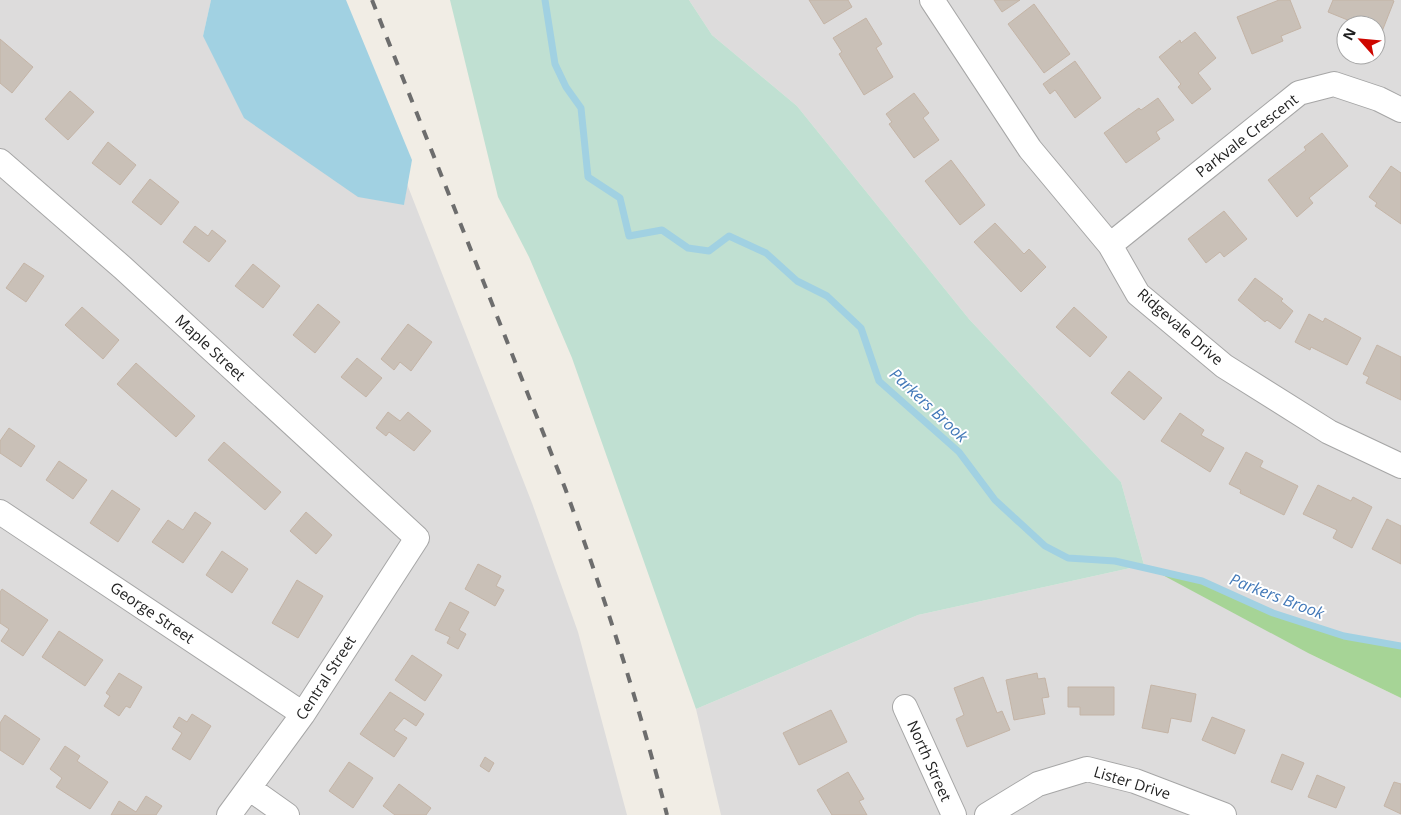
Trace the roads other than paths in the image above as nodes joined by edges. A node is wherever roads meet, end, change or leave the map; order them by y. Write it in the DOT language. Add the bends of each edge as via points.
graph roads {
  1 [pos="932,0"];
  2 [pos="1401,110"];
  3 [pos="0,161"];
  4 [pos="1110,245"];
  5 [pos="1401,466"];
  6 [pos="0,512"];
  7 [pos="417,538"];
  8 [pos="905,707"];
  9 [pos="303,714"];
  10 [pos="249,788"];
  11 [pos="230,815"];
  12 [pos="288,815"];
  13 [pos="954,815"];
  14 [pos="987,815"];
  15 [pos="1224,815"];
  1 -- 4 [label="street, Ridgevale Drive" via="1030,149"];
  2 -- 4 [label="street, Parkvale Crescent" via="1334,84 1299,93"];
  3 -- 7 [label="street, Maple Street" via="123,268"];
  4 -- 5 [label="street, Ridgevale Drive" via="1138,294 1224,366 1329,432"];
  6 -- 9 [label="street, George Street"];
  7 -- 9 [label="street, Central Street"];
  8 -- 13 [label="street, North Street"];
  9 -- 10 [label="street, Central Street"];
  10 -- 11 [label="street, Central Street"];
  10 -- 12 [label="street"];
  14 -- 15 [label="street, Lister Drive" via="1038,784 1086,769 1135,781"];
}
